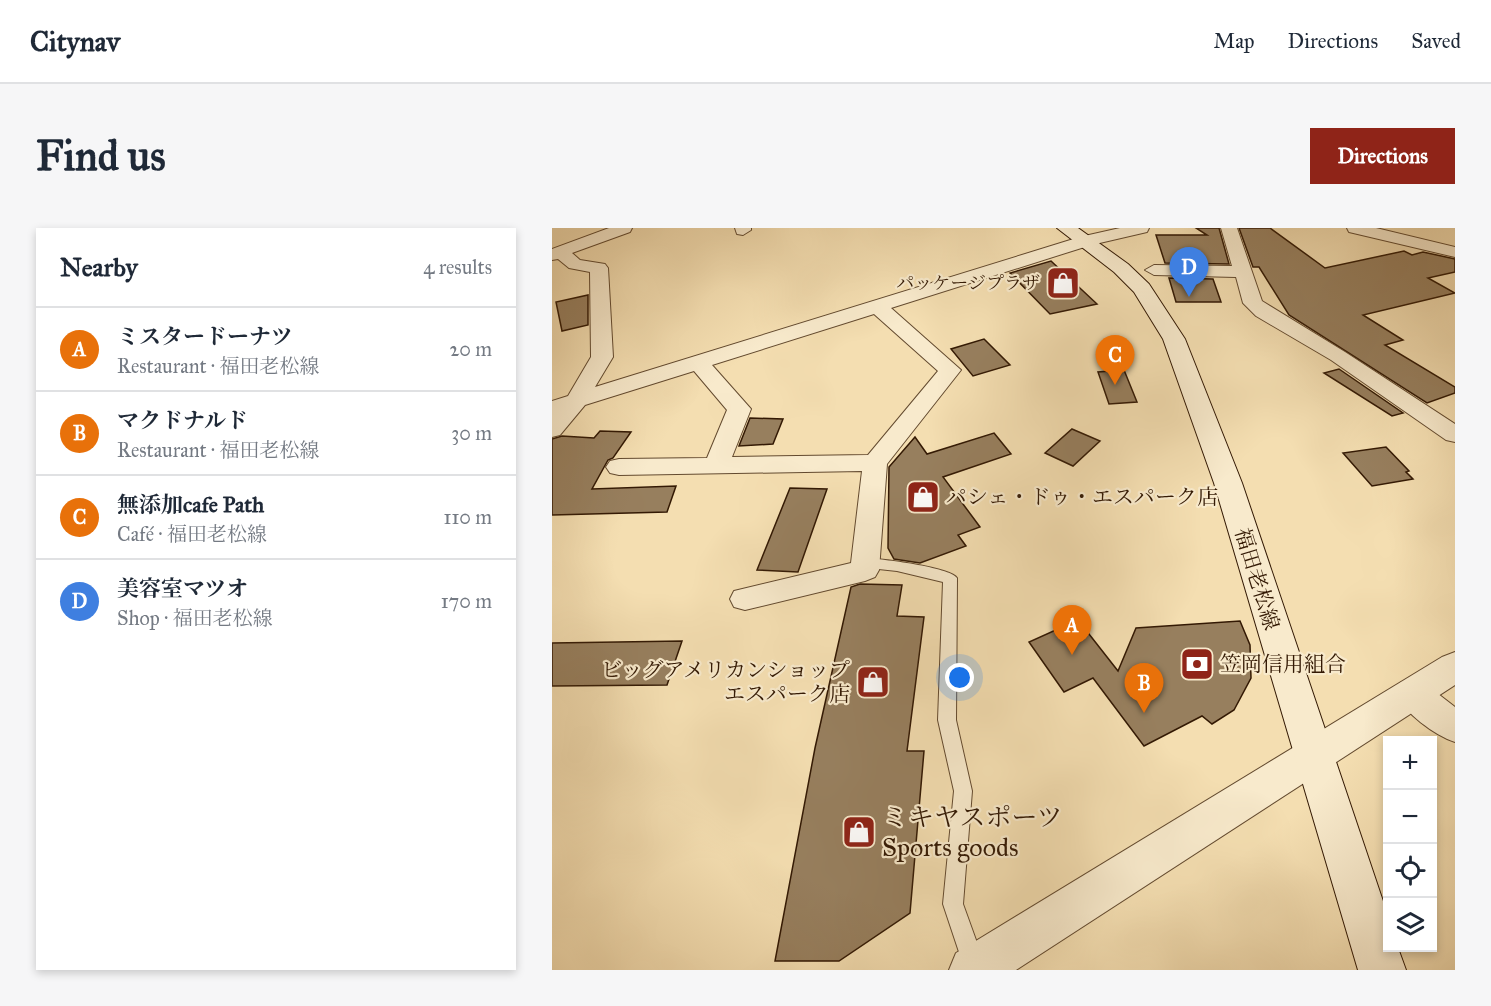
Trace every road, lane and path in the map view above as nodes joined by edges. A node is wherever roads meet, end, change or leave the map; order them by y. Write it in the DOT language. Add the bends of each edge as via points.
graph roads {
  1 [pos="1142,228"];
  2 [pos="1229,228"];
  3 [pos="1355,228"];
  4 [pos="615,230"];
  5 [pos="1076,235"];
  6 [pos="1455,252"];
  7 [pos="557,254"];
  8 [pos="1152,258"];
  9 [pos="1243,272"];
  10 [pos="1152,301"];
  11 [pos="876,306"];
  12 [pos="698,362"];
  13 [pos="576,400"];
  14 [pos="552,408"];
  15 [pos="552,430"];
  16 [pos="1455,435"];
  17 [pos="875,463"];
  18 [pos="716,465"];
  19 [pos="619,466"];
  20 [pos="866,563"];
  21 [pos="745,599"];
  22 [pos="1455,667"];
  23 [pos="1412,693"];
  24 [pos="1455,727"];
  25 [pos="1312,755"];
  26 [pos="974,969"];
  27 [pos="1382,970"];
  1 -- 5 [label="street"];
  1 -- 8 [label="street"];
  2 -- 9 [label="street"];
  3 -- 6 [label="street"];
  4 -- 7 [label="street"];
  5 -- 10 [label="main road, 福田老松線" via="1121,268"];
  5 -- 11 [label="street"];
  7 -- 13 [label="street" via="575,264 599,268 602,357"];
  8 -- 9 [label="street"];
  8 -- 10 [label="street"];
  9 -- 16 [label="street" via="1253,303 1263,312 1338,356"];
  10 -- 25 [label="main road, 福田老松線" via="1174,339 1228,483"];
  11 -- 12 [label="street"];
  11 -- 17 [label="street" via="950,369"];
  12 -- 13 [label="street"];
  12 -- 18 [label="street" via="739,409"];
  13 -- 14 [label="street"];
  13 -- 15 [label="street"];
  17 -- 18 [label="street"];
  17 -- 20 [label="street"];
  18 -- 19 [label="street"];
  20 -- 21 [label="street" via="865,570"];
  20 -- 26 [label="lane" via="950,578 947,720 963,791 953,904"];
  22 -- 23 [label="main road"];
  23 -- 24 [label="street"];
  23 -- 25 [label="main road"];
  25 -- 26 [label="main road"];
  25 -- 27 [label="main road, 福田老松線"];
}
